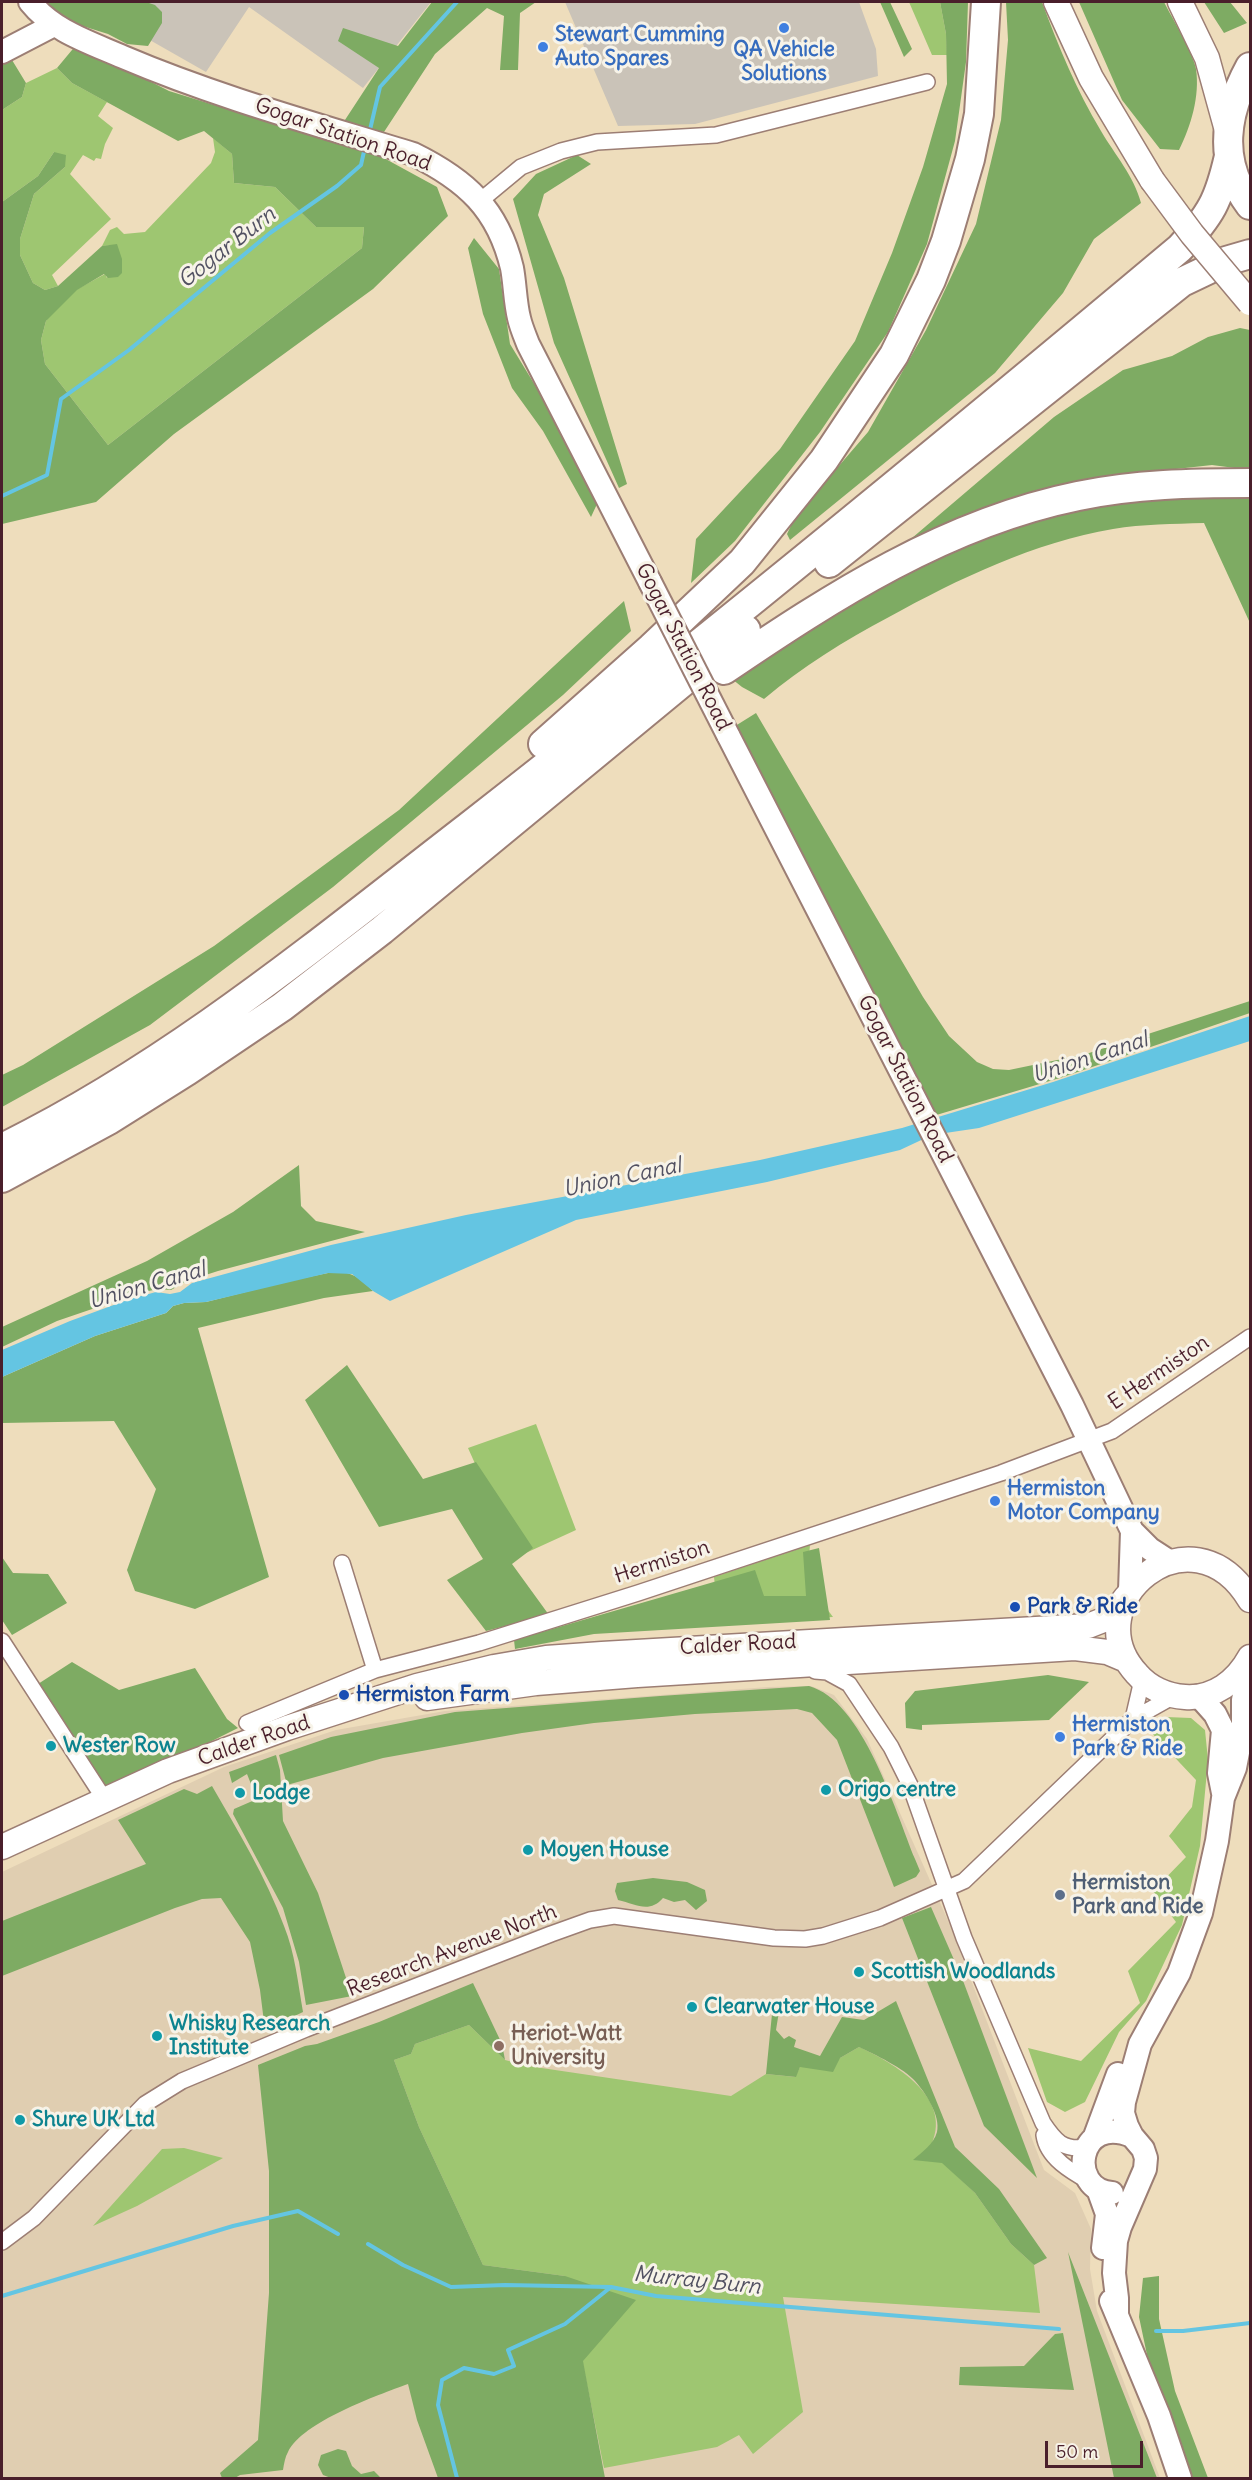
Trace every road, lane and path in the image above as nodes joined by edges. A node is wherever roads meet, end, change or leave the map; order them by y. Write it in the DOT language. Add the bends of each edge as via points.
graph roads {
  1 [pos="30,2"];
  2 [pos="986,2"];
  3 [pos="1056,2"];
  4 [pos="1180,2"];
  5 [pos="54,25"];
  6 [pos="2,52"];
  7 [pos="1251,67"];
  8 [pos="927,82"];
  9 [pos="1229,145"];
  10 [pos="480,201"];
  11 [pos="1251,205"];
  12 [pos="1251,254"];
  13 [pos="1251,303"];
  14 [pos="1251,483"];
  15 [pos="382,930"];
  16 [pos="298,959"];
  17 [pos="2,1148"];
  18 [pos="2,1178"];
  19 [pos="1251,1337"];
  20 [pos="1090,1440"];
  21 [pos="1132,1531"];
  22 [pos="1170,1562"];
  23 [pos="342,1563"];
  24 [pos="1248,1591"];
  25 [pos="1128,1594"];
  26 [pos="2,1641"];
  27 [pos="1251,1657"];
  28 [pos="1126,1660"];
  29 [pos="1251,1663"];
  30 [pos="758,1667"];
  31 [pos="375,1670"];
  32 [pos="1142,1680"];
  33 [pos="1174,1696"];
  34 [pos="1199,1696"];
  35 [pos="344,1711"];
  36 [pos="1247,1718"];
  37 [pos="1133,1719"];
  38 [pos="247,1723"];
  39 [pos="1223,1798"];
  40 [pos="105,1800"];
  41 [pos="2,1847"];
  42 [pos="946,1890"];
  43 [pos="1140,2044"];
  44 [pos="1043,2123"];
  45 [pos="1132,2136"];
  46 [pos="1091,2142"];
  47 [pos="1137,2184"];
  48 [pos="1094,2185"];
  49 [pos="2,2242"];
  50 [pos="1117,2313"];
  51 [pos="1180,2478"];
  1 -- 5 [label="street, Gogar Station Road"];
  2 -- 16 [label="highway" via="979,114 946,241 912,322 847,429 760,542 710,593 585,708 404,860"];
  3 -- 13 [label="main road, bridge" via="1091,78 1152,180"];
  4 -- 9 [label="main road" via="1207,58"];
  5 -- 6 [label="street"];
  5 -- 10 [label="street, Gogar Station Road" via="177,80 413,154 444,169"];
  7 -- 9 [label="highway" via="1230,113"];
  8 -- 10 [label="street" via="716,135 597,142 561,151 520,167"];
  9 -- 11 [label="highway" via="1235,180"];
  9 -- 16 [label="highway" via="1222,189 1214,207 1180,248 757,597"];
  10 -- 20 [label="street, Gogar Station Road, bridge" via="502,237 512,268 519,320 528,344"];
  12 -- 15 [label="highway" via="1182,282 794,591"];
  14 -- 15 [label="highway" via="1164,484 1078,496 987,523 903,559 808,614 722,671"];
  15 -- 18 [label="highway" via="187,1071 109,1120"];
  16 -- 17 [label="highway" via="117,1085"];
  19 -- 20 [label="street, E Hermiston" via="1112,1431"];
  20 -- 21 [label="street, Gogar Station Road"];
  20 -- 31 [label="street, Hermiston" via="638,1593 480,1643"];
  21 -- 22 [label="street, Gogar Station Road"];
  21 -- 25 [label="street, Gogar Station Road"];
  22 -- 24 [label="main road" via="1209,1563"];
  22 -- 25 [label="main road, Calder Road" via="1147,1573"];
  23 -- 31 [label="street"];
  25 -- 28 [label="main road" via="1119,1629"];
  25 -- 35 [label="main road, Calder Road" via="1111,1617 1088,1626 546,1658 417,1686"];
  26 -- 40 [label="street"];
  27 -- 34 [label="main road" via="1231,1682"];
  28 -- 30 [label="main road, Calder Road" via="1107,1652 1075,1648"];
  28 -- 32 [label="main road"];
  29 -- 36 [label="street" via="1243,1700"];
  30 -- 35 [label="main road, Calder Road" via="536,1683"];
  30 -- 42 [label="street" via="827,1672 849,1684 891,1747 910,1785"];
  31 -- 38 [label="street, Hermiston"];
  32 -- 33 [label="main road"];
  32 -- 37 [label="street"];
  33 -- 34 [label="main road"];
  33 -- 37 [label="street, Research Avenue North"];
  34 -- 39 [label="street" via="1223,1730 1219,1773"];
  35 -- 40 [label="main road, Calder Road" via="207,1756"];
  36 -- 39 [label="street"];
  37 -- 42 [label="street, Research Avenue North" via="964,1881"];
  39 -- 43 [label="street" via="1209,1885 1192,1943"];
  40 -- 41 [label="main road, Calder Road"];
  42 -- 44 [label="street"];
  42 -- 49 [label="street, Research Avenue North" via="858,1926 805,1939 614,1916 551,1934 182,2081 145,2104 34,2218"];
  43 -- 45 [label="street" via="1123,2108"];
  43 -- 46 [label="street" via="1120,2067"];
  44 -- 46 [label="street" via="1061,2145 1073,2149"];
  44 -- 48 [label="street" via="1044,2140 1058,2161"];
  45 -- 46 [label="street" via="1112,2130 1100,2133"];
  45 -- 47 [label="street" via="1146,2158"];
  46 -- 48 [label="street" via="1083,2166"];
  47 -- 48 [label="street" via="1121,2192 1106,2192"];
  47 -- 50 [label="street" via="1116,2241"];
  48 -- 50 [label="street" via="1107,2214 1103,2250 1106,2290"];
  50 -- 51 [label="street"];
}
